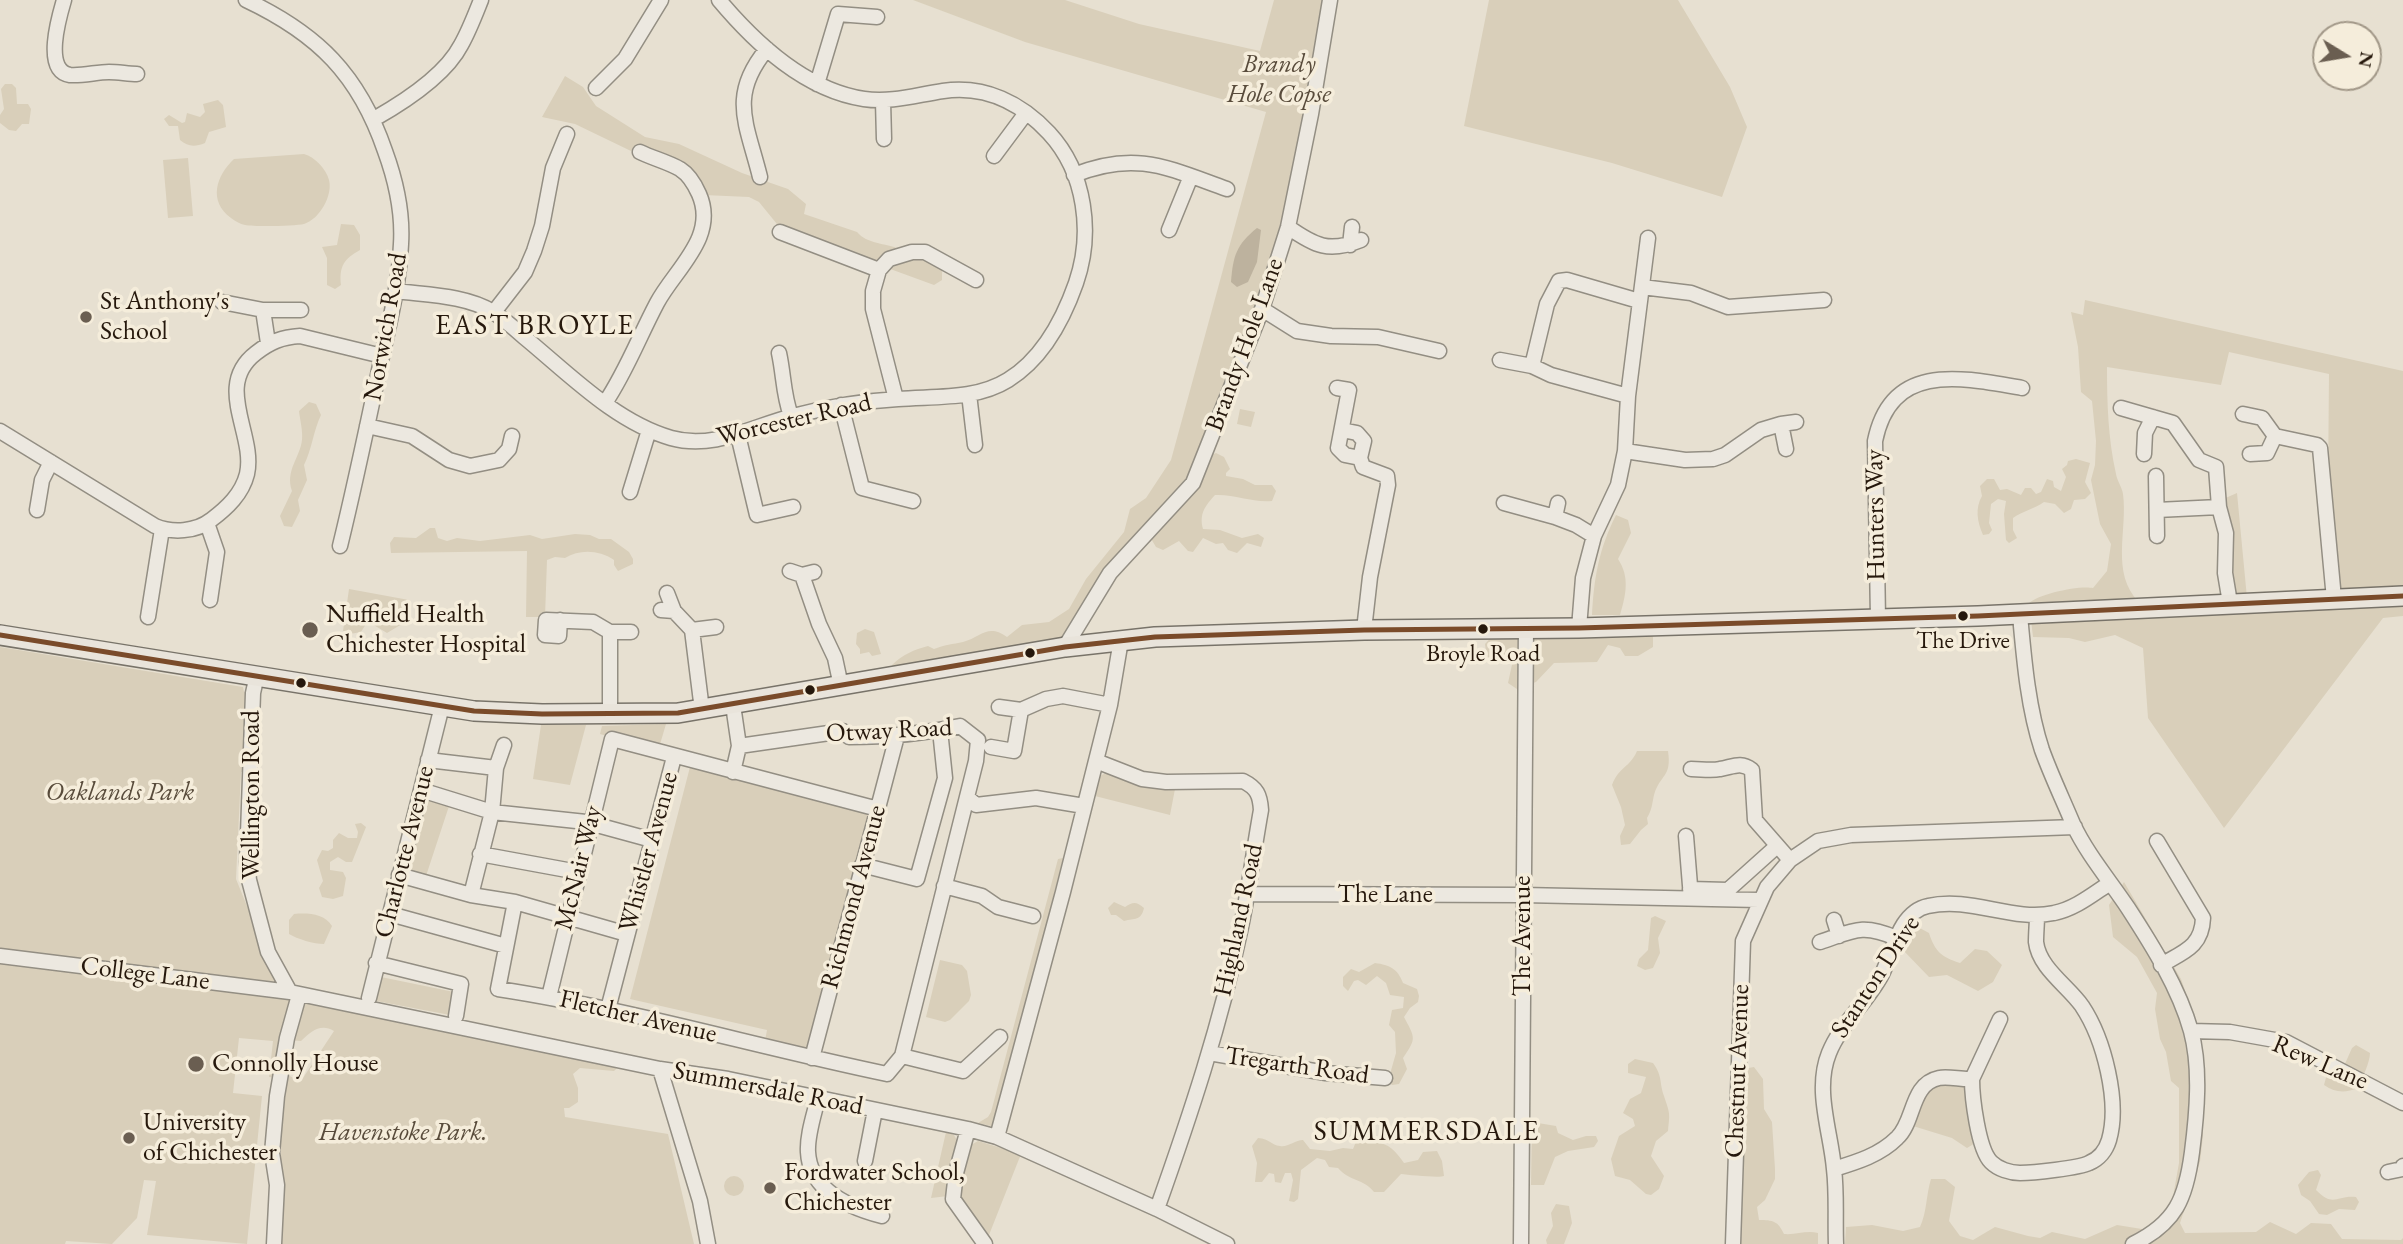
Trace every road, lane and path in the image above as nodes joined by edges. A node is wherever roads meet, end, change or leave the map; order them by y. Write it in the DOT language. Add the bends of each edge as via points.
graph roads {
  1 [pos="64,0"];
  2 [pos="246,0"];
  3 [pos="481,0"];
  4 [pos="661,0"];
  5 [pos="719,0"];
  6 [pos="1330,0"];
  7 [pos="877,17"];
  8 [pos="767,49"];
  9 [pos="137,74"];
  10 [pos="817,84"];
  11 [pos="596,88"];
  12 [pos="883,100"];
  13 [pos="1026,113"];
  14 [pos="374,118"];
  15 [pos="567,134"];
  16 [pos="884,139"];
  17 [pos="640,152"];
  18 [pos="994,156"];
  19 [pos="1074,175"];
  20 [pos="1191,176"];
  21 [pos="760,177"];
  22 [pos="1227,189"];
  23 [pos="1288,227"];
  24 [pos="1352,227"];
  25 [pos="1170,230"];
  26 [pos="780,232"];
  27 [pos="1648,238"];
  28 [pos="879,270"];
  29 [pos="976,279"];
  30 [pos="396,291"];
  31 [pos="1641,294"];
  32 [pos="1824,300"];
  33 [pos="222,302"];
  34 [pos="1262,309"];
  35 [pos="263,310"];
  36 [pos="301,310"];
  37 [pos="494,312"];
  38 [pos="268,343"];
  39 [pos="1439,351"];
  40 [pos="779,353"];
  41 [pos="382,356"];
  42 [pos="1500,360"];
  43 [pos="1532,366"];
  44 [pos="1337,388"];
  45 [pos="2022,388"];
  46 [pos="969,394"];
  47 [pos="1628,396"];
  48 [pos="896,399"];
  49 [pos="605,403"];
  50 [pos="841,405"];
  51 [pos="2121,408"];
  52 [pos="2243,414"];
  53 [pos="791,416"];
  54 [pos="2153,417"];
  55 [pos="1797,422"];
  56 [pos="1781,425"];
  57 [pos="367,426"];
  58 [pos="649,430"];
  59 [pos="0,431"];
  60 [pos="738,435"];
  61 [pos="512,436"];
  62 [pos="2275,436"];
  63 [pos="975,445"];
  64 [pos="1786,449"];
  65 [pos="1625,451"];
  66 [pos="2144,454"];
  67 [pos="2250,454"];
  68 [pos="51,462"];
  69 [pos="2156,476"];
  70 [pos="630,492"];
  71 [pos="913,501"];
  72 [pos="1504,503"];
  73 [pos="793,507"];
  74 [pos="2219,507"];
  75 [pos="37,510"];
  76 [pos="2157,510"];
  77 [pos="207,523"];
  78 [pos="162,529"];
  79 [pos="1594,536"];
  80 [pos="2157,536"];
  81 [pos="340,546"];
  82 [pos="802,573"];
  83 [pos="667,593"];
  84 [pos="2403,596"];
  85 [pos="2334,599"];
  86 [pos="210,600"];
  87 [pos="2230,603"];
  88 [pos="2020,615"];
  89 [pos="148,617"];
  90 [pos="1878,619"];
  91 [pos="560,620"];
  92 [pos="716,627"];
  93 [pos="1526,628"];
  94 [pos="1579,628"];
  95 [pos="692,630"];
  96 [pos="1364,630"];
  97 [pos="610,632"];
  98 [pos="631,632"];
  99 [pos="0,635"];
  100 [pos="1121,640"];
  101 [pos="1065,647"];
  102 [pos="257,675"];
  103 [pos="841,686"];
  104 [pos="733,705"];
  105 [pos="1110,705"];
  106 [pos="442,706"];
  107 [pos="999,707"];
  108 [pos="1021,709"];
  109 [pos="702,710"];
  110 [pos="610,714"];
  111 [pos="940,730"];
  112 [pos="897,736"];
  113 [pos="612,739"];
  114 [pos="504,745"];
  115 [pos="739,746"];
  116 [pos="991,747"];
  117 [pos="674,757"];
  118 [pos="428,760"];
  119 [pos="1096,761"];
  120 [pos="496,768"];
  121 [pos="1691,769"];
  122 [pos="733,772"];
  123 [pos="421,790"];
  124 [pos="967,797"];
  125 [pos="1084,806"];
  126 [pos="878,809"];
  127 [pos="492,812"];
  128 [pos="590,824"];
  129 [pos="2075,827"];
  130 [pos="1686,836"];
  131 [pos="652,840"];
  132 [pos="2157,841"];
  133 [pos="1777,846"];
  134 [pos="480,854"];
  135 [pos="1790,860"];
  136 [pos="862,865"];
  137 [pos="578,872"];
  138 [pos="399,875"];
  139 [pos="2110,883"];
  140 [pos="944,886"];
  141 [pos="1247,894"];
  142 [pos="1691,894"];
  143 [pos="471,895"];
  144 [pos="1523,895"];
  145 [pos="1759,900"];
  146 [pos="516,902"];
  147 [pos="390,914"];
  148 [pos="2037,915"];
  149 [pos="567,916"];
  150 [pos="1033,916"];
  151 [pos="1834,920"];
  152 [pos="627,934"];
  153 [pos="1839,936"];
  154 [pos="1896,938"];
  155 [pos="1820,942"];
  156 [pos="506,946"];
  157 [pos="0,956"];
  158 [pos="376,963"];
  159 [pos="2161,965"];
  160 [pos="294,993"];
  161 [pos="549,997"];
  162 [pos="369,998"];
  163 [pos="608,1009"];
  164 [pos="456,1016"];
  165 [pos="2000,1019"];
  166 [pos="2191,1031"];
  167 [pos="1000,1037"];
  168 [pos="1209,1054"];
  169 [pos="902,1056"];
  170 [pos="812,1058"];
  171 [pos="660,1069"];
  172 [pos="1381,1075"];
  173 [pos="1972,1079"];
  174 [pos="818,1098"];
  175 [pos="2403,1103"];
  176 [pos="875,1110"];
  177 [pos="968,1129"];
  178 [pos="997,1137"];
  179 [pos="865,1161"];
  180 [pos="2403,1166"];
  181 [pos="1834,1169"];
  182 [pos="2388,1172"];
  183 [pos="1157,1209"];
  184 [pos="882,1216"];
  185 [pos="274,1244"];
  186 [pos="708,1244"];
  187 [pos="985,1244"];
  188 [pos="1227,1244"];
  189 [pos="1521,1244"];
  190 [pos="1733,1244"];
  191 [pos="1836,1244"];
  192 [pos="2133,1244"];
  1 -- 9 [label="street" via="55,40 59,69 70,75"];
  2 -- 14 [label="street, Norwich Road" via="320,45 351,79"];
  3 -- 14 [label="street" via="451,60 401,104"];
  4 -- 11 [label="street" via="625,59"];
  5 -- 8 [label="street, Worcester Road"];
  6 -- 23 [label="street, Brandy Hole Lane"];
  7 -- 10 [label="street" via="838,14"];
  8 -- 10 [label="street, Worcester Road"];
  8 -- 21 [label="street" via="748,75 743,99"];
  10 -- 12 [label="street, Worcester Road" via="853,97"];
  12 -- 13 [label="street, Worcester Road" via="979,91 998,96"];
  12 -- 16 [label="street"];
  13 -- 18 [label="street"];
  13 -- 19 [label="street, Worcester Road" via="1057,143"];
  14 -- 30 [label="street, Norwich Road" via="400,206"];
  15 -- 37 [label="street" via="553,168 534,251 525,272"];
  17 -- 49 [label="street" via="689,177 701,198 705,219 698,242 658,301"];
  19 -- 20 [label="street" via="1127,162 1155,164"];
  19 -- 46 [label="street, Worcester Road" via="1086,239 1065,310 1048,339 1020,371 996,386"];
  20 -- 22 [label="street"];
  20 -- 25 [label="street"];
  23 -- 24 [label="street" via="1310,243 1341,248 1356,243"];
  23 -- 34 [label="street, Brandy Hole Lane"];
  26 -- 28 [label="street"];
  27 -- 31 [label="street"];
  28 -- 29 [label="street" via="889,259 925,252"];
  28 -- 48 [label="street" via="873,309"];
  30 -- 37 [label="street, Worcester Road" via="467,302"];
  30 -- 41 [label="street, Norwich Road"];
  31 -- 32 [label="street" via="1691,293 1728,307"];
  31 -- 43 [label="street" via="1559,281 1547,304"];
  31 -- 47 [label="street"];
  33 -- 35 [label="street"];
  34 -- 39 [label="street" via="1297,331 1378,337"];
  34 -- 101 [label="street, Brandy Hole Lane" via="1193,483 1110,573"];
  35 -- 36 [label="street"];
  35 -- 38 [label="street"];
  37 -- 49 [label="street, Worcester Road"];
  38 -- 41 [label="street" via="300,336"];
  38 -- 77 [label="street" via="251,356 236,387 249,457 246,476 227,508"];
  40 -- 53 [label="street" via="785,377 783,395"];
  41 -- 57 [label="street, Norwich Road"];
  42 -- 43 [label="street"];
  43 -- 47 [label="street"];
  44 -- 96 [label="street" via="1349,390 1338,448 1360,458 1363,467 1387,476 1371,538"];
  45 -- 90 [label="street, Hunters Way" via="1996,390 1951,379 1921,382 1900,392 1886,407 1875,441"];
  46 -- 48 [label="street, Worcester Road"];
  46 -- 63 [label="street"];
  47 -- 65 [label="street"];
  48 -- 50 [label="street, Worcester Road"];
  49 -- 58 [label="street, Worcester Road"];
  50 -- 53 [label="street, Worcester Road"];
  50 -- 71 [label="street" via="862,488"];
  51 -- 54 [label="street"];
  52 -- 62 [label="street" via="2262,418"];
  53 -- 60 [label="street, Worcester Road"];
  54 -- 66 [label="street" via="2145,433"];
  54 -- 74 [label="street" via="2173,424 2199,460 2216,467"];
  55 -- 56 [label="street"];
  56 -- 64 [label="street"];
  56 -- 65 [label="street" via="1761,430 1713,459 1685,460"];
  57 -- 61 [label="street" via="412,436 449,460 470,466 499,460 509,449"];
  57 -- 81 [label="street, Norwich Road"];
  58 -- 60 [label="street, Worcester Road" via="694,442"];
  58 -- 70 [label="street"];
  59 -- 68 [label="street"];
  60 -- 73 [label="street" via="757,515"];
  62 -- 67 [label="street" via="2267,453"];
  62 -- 85 [label="street" via="2320,448"];
  65 -- 79 [label="street" via="1618,485"];
  68 -- 75 [label="street" via="42,480"];
  68 -- 78 [label="street"];
  69 -- 76 [label="street"];
  72 -- 79 [label="street" via="1556,510"];
  74 -- 76 [label="street"];
  74 -- 87 [label="street" via="2226,533"];
  76 -- 80 [label="street"];
  77 -- 78 [label="street"];
  77 -- 86 [label="street" via="216,552"];
  78 -- 89 [label="street"];
  79 -- 94 [label="street" via="1583,578"];
  82 -- 103 [label="street"];
  83 -- 95 [label="street" via="667,610"];
  84 -- 85 [label="main road"];
  85 -- 87 [label="main road"];
  87 -- 88 [label="main road"];
  88 -- 90 [label="main road"];
  88 -- 129 [label="street" via="2042,750"];
  90 -- 94 [label="main road"];
  91 -- 97 [label="street" via="593,622"];
  92 -- 95 [label="street"];
  93 -- 94 [label="main road"];
  93 -- 96 [label="main road"];
  93 -- 144 [label="street, The Avenue"];
  95 -- 109 [label="street"];
  96 -- 100 [label="main road"];
  97 -- 98 [label="street"];
  97 -- 110 [label="street"];
  99 -- 102 [label="main road"];
  100 -- 101 [label="main road"];
  100 -- 105 [label="street"];
  101 -- 103 [label="main road"];
  102 -- 106 [label="main road"];
  102 -- 160 [label="street, Wellington Road" via="249,880 268,953"];
  103 -- 104 [label="main road"];
  104 -- 109 [label="main road"];
  104 -- 115 [label="street"];
  105 -- 108 [label="street" via="1063,696"];
  105 -- 119 [label="street"];
  106 -- 110 [label="main road" via="504,713"];
  106 -- 118 [label="street, Charlotte Avenue"];
  107 -- 108 [label="street"];
  108 -- 116 [label="street" via="1014,751"];
  109 -- 110 [label="main road"];
  111 -- 112 [label="street, Otway Road"];
  111 -- 124 [label="street, Otway Road" via="960,726 978,740"];
  111 -- 136 [label="street" via="945,778 917,879"];
  112 -- 115 [label="street, Otway Road" via="849,737 843,731"];
  112 -- 126 [label="street, Richmond Avenue"];
  113 -- 117 [label="street, Whistler Avenue"];
  113 -- 128 [label="street, McNair Way"];
  114 -- 120 [label="street"];
  115 -- 122 [label="street"];
  117 -- 122 [label="street"];
  117 -- 131 [label="street, Whistler Avenue"];
  118 -- 120 [label="street"];
  118 -- 123 [label="street, Charlotte Avenue"];
  119 -- 125 [label="street"];
  119 -- 141 [label="street, Highland Road" via="1142,779 1243,781 1253,786 1261,810"];
  120 -- 127 [label="street"];
  121 -- 133 [label="street" via="1746,765 1752,771 1755,820"];
  122 -- 126 [label="street"];
  123 -- 127 [label="street"];
  123 -- 138 [label="street, Charlotte Avenue"];
  124 -- 125 [label="street" via="976,805 1036,798"];
  124 -- 140 [label="street, Otway Road"];
  125 -- 178 [label="street"];
  126 -- 136 [label="street, Richmond Avenue"];
  127 -- 128 [label="street"];
  127 -- 134 [label="street"];
  128 -- 131 [label="street"];
  128 -- 137 [label="street, McNair Way"];
  129 -- 135 [label="street, Chestnut Avenue" via="1851,835 1818,841"];
  129 -- 139 [label="street"];
  130 -- 142 [label="street"];
  131 -- 152 [label="street, Whistler Avenue"];
  132 -- 159 [label="street" via="2188,881 2203,918 2193,946"];
  133 -- 135 [label="street"];
  133 -- 142 [label="street" via="1728,890"];
  134 -- 137 [label="street"];
  134 -- 143 [label="street"];
  135 -- 145 [label="street, Chestnut Avenue"];
  136 -- 170 [label="street, Richmond Avenue"];
  137 -- 149 [label="street, McNair Way"];
  138 -- 143 [label="street"];
  138 -- 147 [label="street, Charlotte Avenue"];
  139 -- 148 [label="street, Stanton Drive" via="2071,908"];
  139 -- 159 [label="street"];
  140 -- 150 [label="street"];
  140 -- 169 [label="street, Otway Road"];
  141 -- 144 [label="street, The Lane"];
  141 -- 168 [label="street, Highland Road"];
  142 -- 144 [label="street"];
  142 -- 145 [label="street"];
  143 -- 146 [label="street"];
  144 -- 189 [label="street, The Avenue"];
  145 -- 190 [label="street, Chestnut Avenue" via="1743,941"];
  146 -- 149 [label="street"];
  146 -- 156 [label="street"];
  147 -- 156 [label="street"];
  147 -- 158 [label="street, Charlotte Avenue"];
  148 -- 154 [label="street, Stanton Drive" via="1983,905 1925,906 1910,916"];
  148 -- 173 [label="street" via="2036,944 2045,965 2083,1007 2106,1060 2111,1122 2102,1154 2088,1164 2019,1174 2003,1170 1989,1161 1982,1142"];
  149 -- 152 [label="street"];
  149 -- 161 [label="street, McNair Way"];
  151 -- 153 [label="street"];
  152 -- 163 [label="street, Whistler Avenue"];
  153 -- 154 [label="street" via="1860,928 1877,929"];
  153 -- 155 [label="street"];
  154 -- 181 [label="street, Stanton Drive" via="1871,994 1838,1034 1827,1057 1825,1114"];
  156 -- 161 [label="street, Fletcher Avenue" via="498,989"];
  157 -- 160 [label="street, College Lane"];
  158 -- 162 [label="street, Charlotte Avenue"];
  158 -- 164 [label="street" via="461,984"];
  159 -- 166 [label="street"];
  160 -- 171 [label="street, Summersdale Road"];
  160 -- 185 [label="street" via="272,1153 277,1185"];
  161 -- 163 [label="street, Fletcher Avenue"];
  163 -- 170 [label="street, Fletcher Avenue"];
  165 -- 173 [label="street"];
  166 -- 175 [label="street, Rew Lane" via="2286,1042"];
  166 -- 192 [label="street" via="2196,1069 2189,1173 2176,1210 2164,1225"];
  167 -- 169 [label="street" via="963,1072"];
  168 -- 172 [label="street, Tregarth Road" via="1326,1073"];
  168 -- 183 [label="street, Highland Road"];
  169 -- 170 [label="street, Fletcher Avenue" via="887,1073"];
  171 -- 174 [label="street, Summersdale Road"];
  171 -- 186 [label="street"];
  173 -- 181 [label="street" via="1939,1078 1927,1084 1897,1139 1867,1159"];
  174 -- 176 [label="street, Summersdale Road"];
  174 -- 184 [label="street" via="808,1155 822,1186 847,1205"];
  176 -- 177 [label="street, Summersdale Road"];
  176 -- 179 [label="street"];
  177 -- 178 [label="street, Summersdale Road"];
  177 -- 187 [label="street" via="953,1199"];
  178 -- 183 [label="street, Summersdale Road"];
  180 -- 182 [label="street"];
  181 -- 191 [label="street, Stanton Drive"];
  183 -- 188 [label="street, Summersdale Road"];
}
